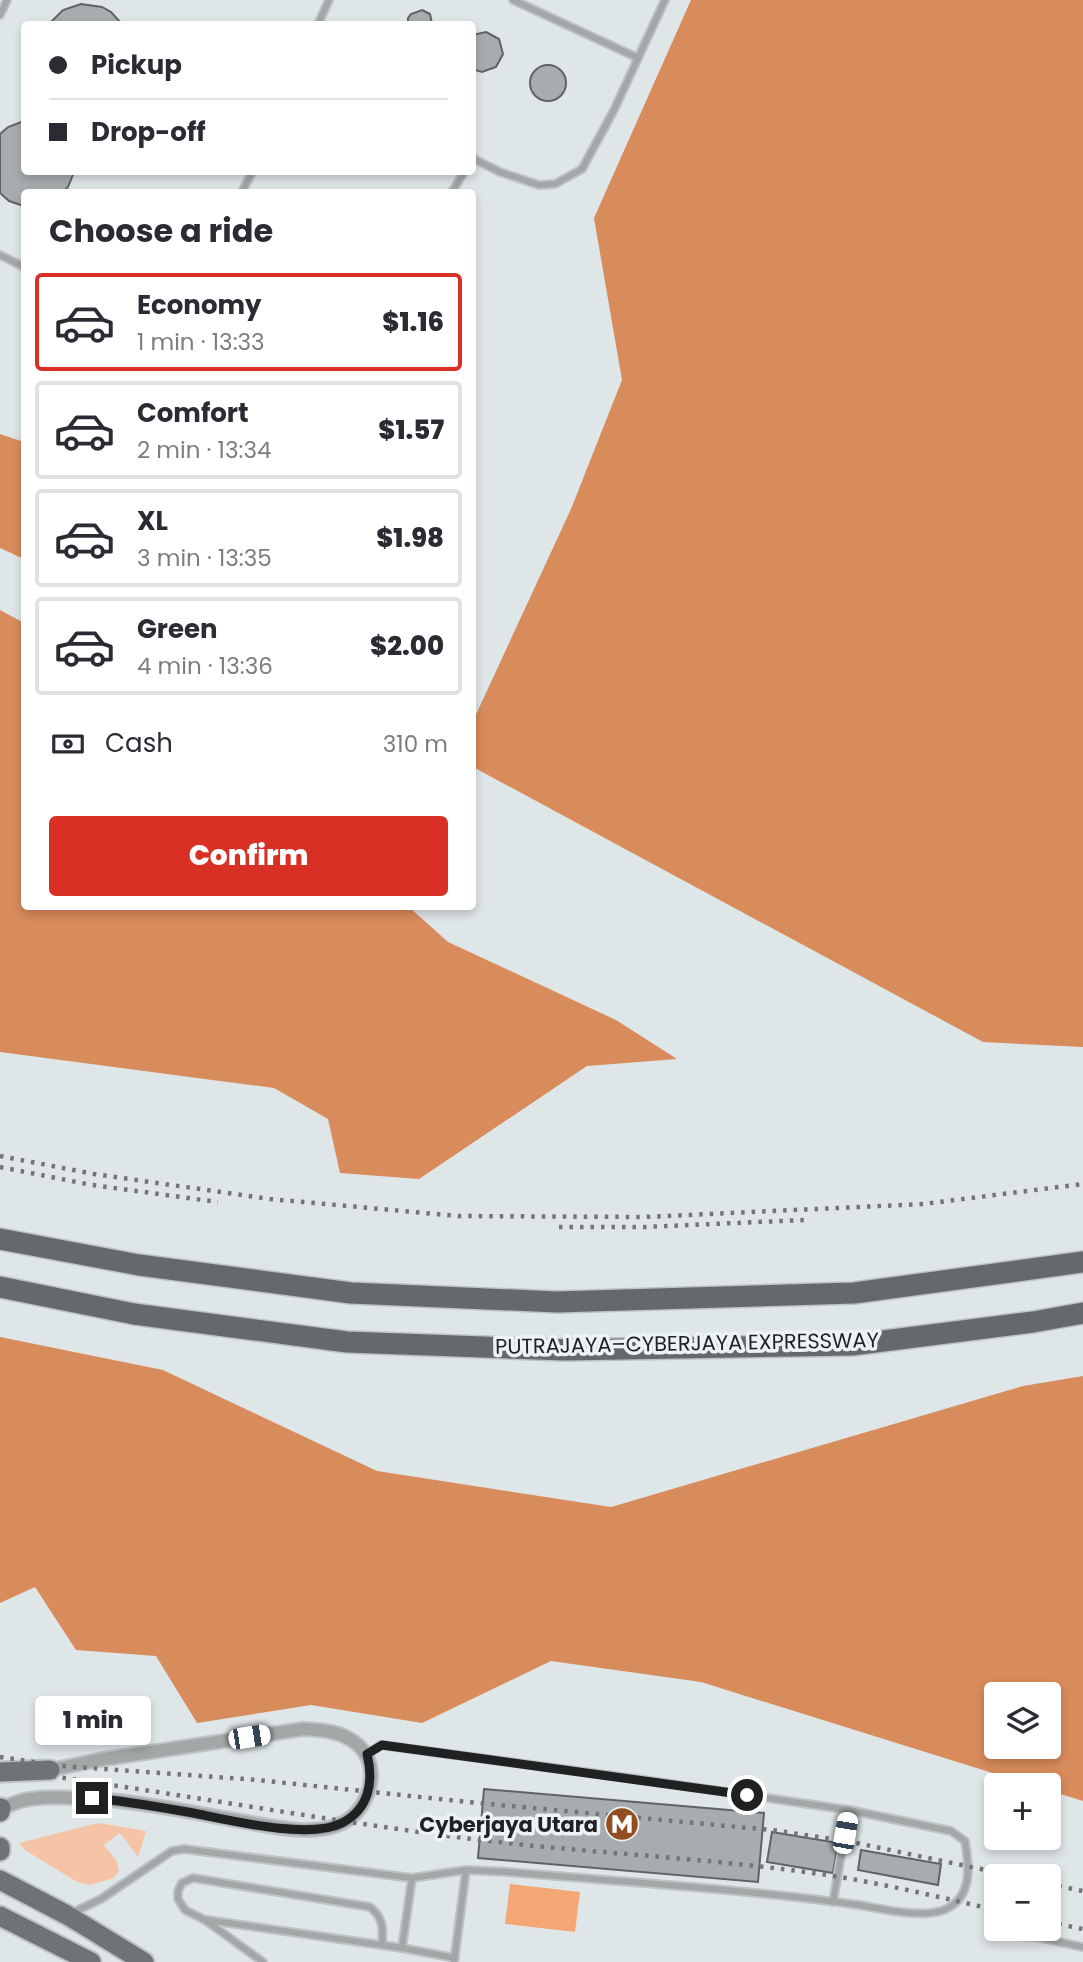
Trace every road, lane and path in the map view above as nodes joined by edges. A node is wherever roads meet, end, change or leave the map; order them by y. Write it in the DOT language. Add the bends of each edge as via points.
graph roads {
  1 [pos="7,0"];
  2 [pos="329,0"];
  3 [pos="513,0"];
  4 [pos="665,0"];
  5 [pos="0,15"];
  6 [pos="319,21"];
  7 [pos="638,58"];
  8 [pos="476,160"];
  9 [pos="0,255"];
  10 [pos="21,266"];
  11 [pos="0,1239"];
  12 [pos="1083,1262"];
  13 [pos="0,1287"];
  14 [pos="1083,1313"];
  15 [pos="367,1754"];
  16 [pos="50,1770"];
  17 [pos="0,1772"];
  18 [pos="0,1780"];
  19 [pos="0,1810"];
  20 [pos="849,1810"];
  21 [pos="466,1870"];
  22 [pos="412,1878"];
  23 [pos="0,1880"];
  24 [pos="833,1902"];
  25 [pos="67,1915"];
  26 [pos="0,1916"];
  27 [pos="205,1920"];
  28 [pos="1055,1941"];
  29 [pos="382,1945"];
  30 [pos="1083,1947"];
  31 [pos="402,1948"];
  32 [pos="455,1960"];
  33 [pos="91,1962"];
  34 [pos="144,1962"];
  35 [pos="262,1962"];
  1 -- 5 [label="lane"];
  2 -- 6 [label="lane"];
  3 -- 7 [label="lane"];
  4 -- 7 [label="lane"];
  7 -- 8 [label="lane" via="582,169 555,184 539,186"];
  9 -- 10 [label="lane"];
  11 -- 12 [label="highway, PUTRAJAYA–CYBERJAYA EXPRESSWAY" via="139,1265 351,1293 557,1302 854,1293"];
  13 -- 14 [label="highway, PUTRAJAYA–CYBERJAYA EXPRESSWAY" via="134,1314 347,1342 565,1350 852,1345"];
  15 -- 16 [label="street" via="335,1731 303,1728"];
  15 -- 19 [label="street" via="371,1768 365,1801 341,1824 323,1828 265,1826 92,1798 28,1799"];
  15 -- 20 [label="lane" via="382,1745"];
  16 -- 17 [label="main road"];
  16 -- 18 [label="street"];
  20 -- 24 [label="lane"];
  20 -- 24 [label="lane" via="951,1831 965,1841 969,1865 965,1892 948,1908 930,1914"];
  21 -- 22 [label="lane"];
  21 -- 24 [label="lane"];
  21 -- 32 [label="lane"];
  22 -- 25 [label="lane" via="184,1849 172,1851 102,1899"];
  22 -- 31 [label="lane"];
  23 -- 25 [label="main road"];
  25 -- 34 [label="main road"];
  26 -- 33 [label="main road"];
  27 -- 29 [label="lane"];
  27 -- 29 [label="lane" via="185,1910 178,1899 182,1883 193,1878 370,1907 379,1914"];
  27 -- 35 [label="lane"];
  28 -- 30 [label="lane"];
  29 -- 31 [label="lane"];
  31 -- 32 [label="lane"];
}
